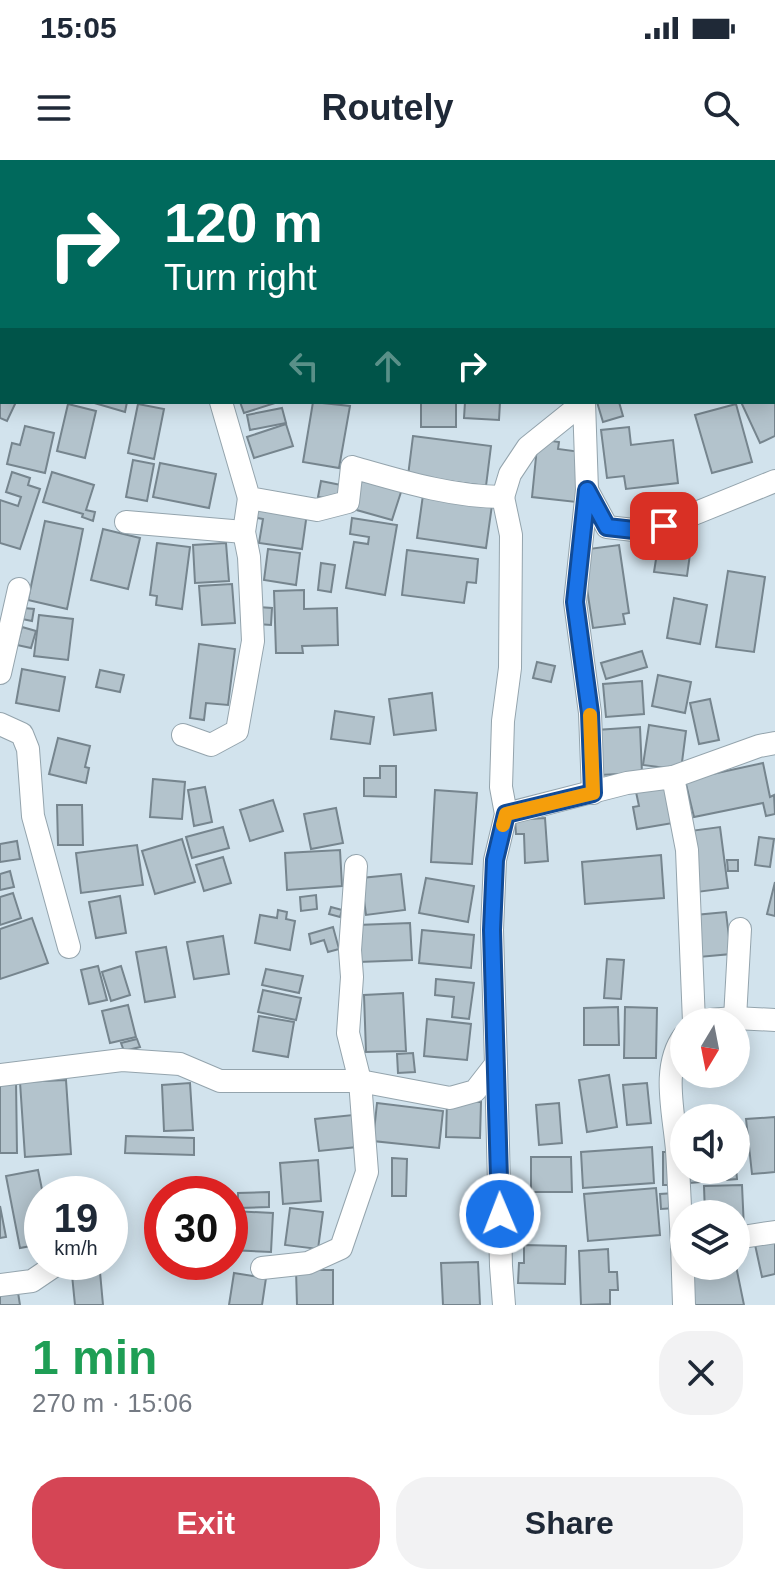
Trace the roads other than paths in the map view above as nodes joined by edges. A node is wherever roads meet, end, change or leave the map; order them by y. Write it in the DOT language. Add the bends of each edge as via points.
graph roads {
  1 [pos="222,404"];
  2 [pos="582,404"];
  3 [pos="584,404"];
  4 [pos="775,481"];
  5 [pos="587,490"];
  6 [pos="503,497"];
  7 [pos="249,498"];
  8 [pos="126,522"];
  9 [pos="244,532"];
  10 [pos="19,589"];
  11 [pos="0,673"];
  12 [pos="0,724"];
  13 [pos="183,735"];
  14 [pos="775,743"];
  15 [pos="673,777"];
  16 [pos="593,793"];
  17 [pos="506,814"];
  18 [pos="356,866"];
  19 [pos="740,929"];
  20 [pos="69,947"];
  21 [pos="693,1008"];
  22 [pos="736,1008"];
  23 [pos="750,1019"];
  24 [pos="775,1020"];
  25 [pos="496,1064"];
  26 [pos="0,1075"];
  27 [pos="360,1081"];
  28 [pos="670,1088"];
  29 [pos="680,1200"];
  30 [pos="775,1232"];
  31 [pos="750,1236"];
  32 [pos="262,1268"];
  33 [pos="33,1280"];
  34 [pos="684,1280"];
  35 [pos="0,1285"];
  36 [pos="504,1305"];
  37 [pos="684,1305"];
  1 -- 7 [label="street"];
  2 -- 6 [label="street" via="528,447 510,474"];
  3 -- 5 [label="street"];
  4 -- 5 [label="street" via="664,526 634,530 607,527"];
  5 -- 16 [label="street" via="575,602 590,713"];
  6 -- 7 [label="street" via="403,482 352,467 348,502 317,510"];
  6 -- 17 [label="street" via="511,535 510,668 501,787"];
  7 -- 9 [label="street"];
  8 -- 9 [label="street"];
  9 -- 13 [label="street" via="253,641 237,731 211,745"];
  10 -- 11 [label="street"];
  12 -- 20 [label="street" via="22,734 28,749 33,816"];
  14 -- 15 [label="street"];
  15 -- 16 [label="street"];
  15 -- 21 [label="street" via="687,850"];
  16 -- 17 [label="street"];
  17 -- 25 [label="street" via="495,860 492,930"];
  18 -- 27 [label="street" via="348,1033"];
  19 -- 22 [label="street"];
  23 -- 24 [label="street"];
  25 -- 27 [label="street" via="475,1091 450,1098"];
  25 -- 36 [label="street"];
  26 -- 27 [label="street" via="122,1060 180,1064 220,1081"];
  27 -- 32 [label="street" via="367,1172 341,1248 308,1263"];
  28 -- 29 [label="street"];
  30 -- 31 [label="street"];
  33 -- 35 [label="street"];
  34 -- 37 [label="street"];
}
